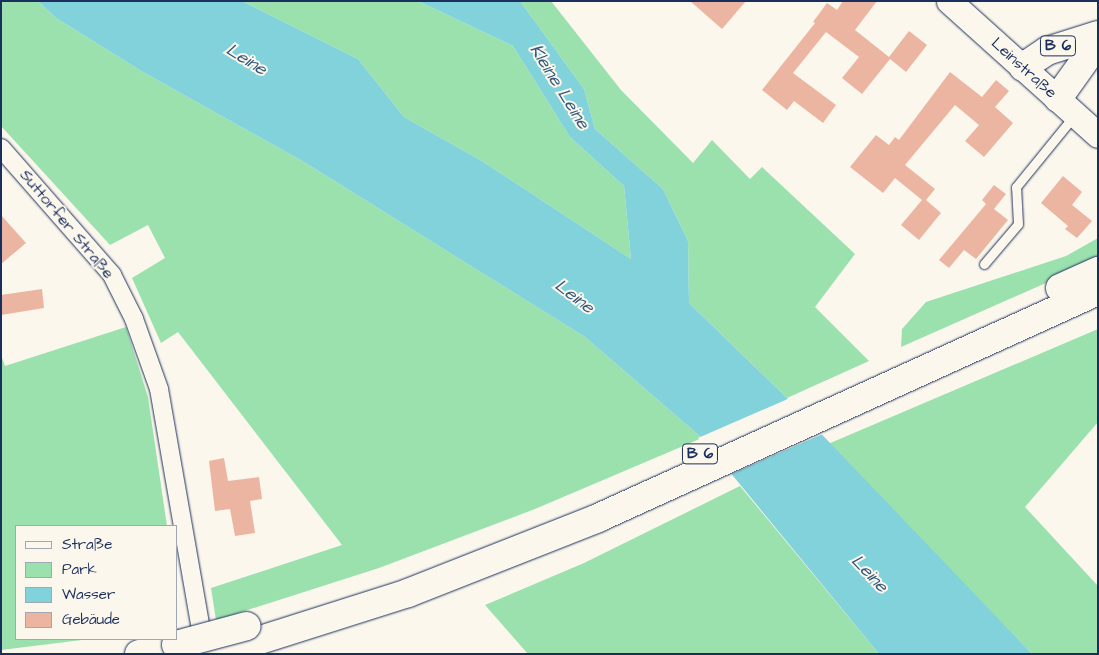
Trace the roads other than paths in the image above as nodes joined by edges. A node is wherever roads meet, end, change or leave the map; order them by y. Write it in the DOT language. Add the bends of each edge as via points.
graph roads {
  1 [pos="958,4"];
  2 [pos="1098,35"];
  3 [pos="1098,42"];
  4 [pos="1023,67"];
  5 [pos="1066,106"];
  6 [pos="1098,135"];
  7 [pos="1,148"];
  8 [pos="984,264"];
  9 [pos="1098,271"];
  10 [pos="1098,292"];
  11 [pos="959,345"];
  12 [pos="248,635"];
  13 [pos="139,654"];
  14 [pos="206,654"];
  15 [pos="216,654"];
  1 -- 4 [label="street, Leinstraße"];
  2 -- 4 [label="highway, B 6" via="1047,51"];
  3 -- 5 [label="highway, B 6"];
  4 -- 5 [label="street, Leinstraße"];
  5 -- 6 [label="street, Leinstraße"];
  5 -- 8 [label="lane" via="1016,187 1018,224"];
  7 -- 14 [label="street, Suttorfer Straße" via="112,274 134,318 159,389"];
  9 -- 11 [label="highway, B 6"];
  10 -- 11 [label="highway, B 6"];
  11 -- 12 [label="highway, B 6" via="723,444 449,567"];
  12 -- 13 [label="highway, B 6, bridge"];
  12 -- 15 [label="highway, B 6"];
}
